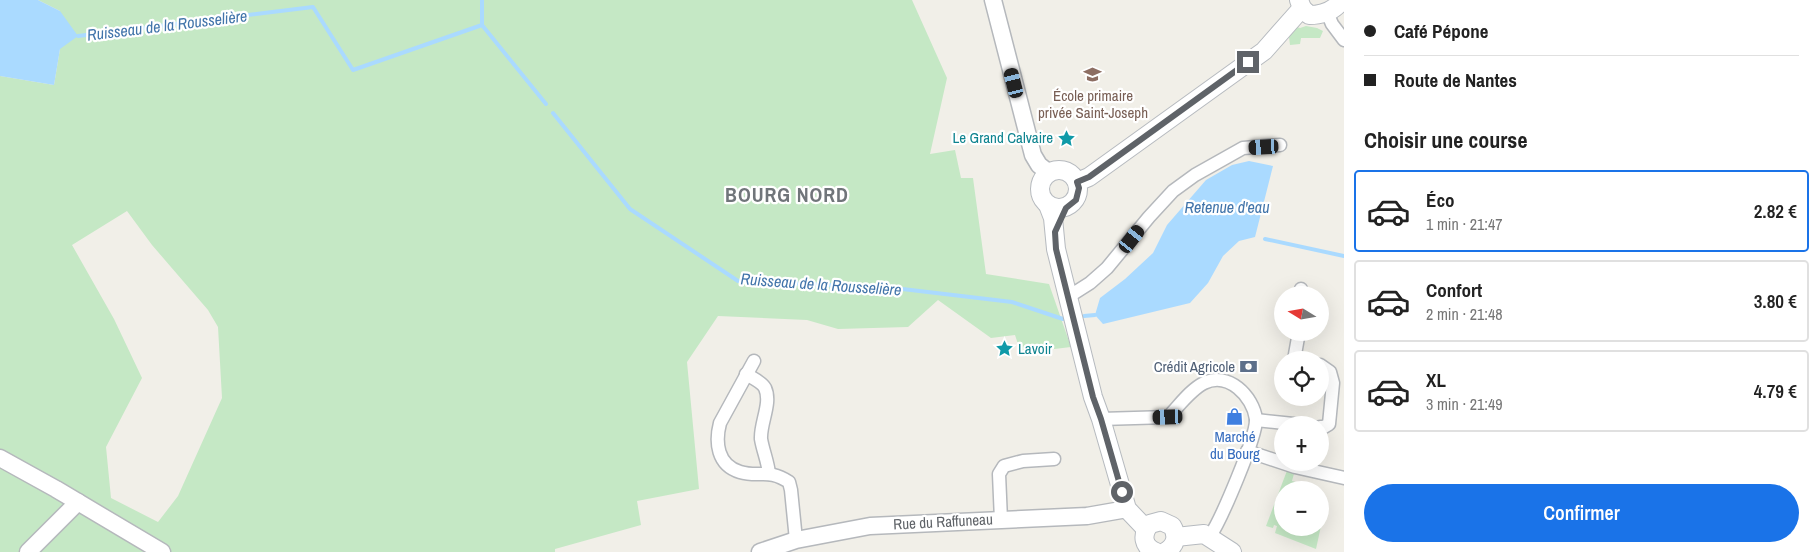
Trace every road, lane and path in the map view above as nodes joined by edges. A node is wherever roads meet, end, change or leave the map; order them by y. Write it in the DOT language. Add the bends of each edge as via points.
graph roads {
  1 [pos="992,0"];
  2 [pos="1342,0"];
  3 [pos="1300,4"];
  4 [pos="1327,12"];
  5 [pos="1344,40"];
  6 [pos="1280,145"];
  7 [pos="1049,173"];
  8 [pos="1077,182"];
  9 [pos="1048,205"];
  10 [pos="1066,208"];
  11 [pos="1055,232"];
  12 [pos="1071,310"];
  13 [pos="754,361"];
  14 [pos="1329,371"];
  15 [pos="746,374"];
  16 [pos="1101,419"];
  17 [pos="1256,420"];
  18 [pos="1274,422"];
  19 [pos="1329,424"];
  20 [pos="1247,451"];
  21 [pos="0,458"];
  22 [pos="1054,459"];
  23 [pos="769,474"];
  24 [pos="1344,478"];
  25 [pos="78,502"];
  26 [pos="1128,509"];
  27 [pos="1001,520"];
  28 [pos="1146,529"];
  29 [pos="1210,536"];
  30 [pos="1176,537"];
  31 [pos="796,540"];
  32 [pos="28,552"];
  33 [pos="162,552"];
  34 [pos="760,552"];
  35 [pos="1156,552"];
  36 [pos="1165,552"];
  37 [pos="1232,552"];
  1 -- 7 [label="street" via="1033,155"];
  2 -- 4 [label="main road"];
  3 -- 4 [label="main road" via="1309,15"];
  3 -- 8 [label="main road" via="1264,51 1089,177"];
  4 -- 5 [label="street"];
  6 -- 12 [label="street" via="1243,148 1173,191 1107,268 1090,283"];
  7 -- 8 [label="main road" via="1062,170"];
  7 -- 9 [label="main road" via="1040,185"];
  8 -- 10 [label="main road" via="1076,200"];
  9 -- 10 [label="main road"];
  9 -- 11 [label="main road"];
  10 -- 11 [label="main road"];
  11 -- 12 [label="main road"];
  12 -- 16 [label="main road"];
  13 -- 15 [label="street"];
  14 -- 19 [label="street" via="1333,383"];
  15 -- 23 [label="street" via="766,389 761,440"];
  15 -- 23 [label="street" via="720,423 719,453 730,467 740,472"];
  16 -- 17 [label="street" via="1168,417 1197,388 1206,382 1219,380 1243,391"];
  16 -- 26 [label="main road"];
  17 -- 18 [label="street"];
  17 -- 20 [label="street"];
  20 -- 24 [label="street" via="1295,467"];
  20 -- 29 [label="street"];
  21 -- 25 [label="street"];
  22 -- 27 [label="street" via="1004,466 999,474"];
  23 -- 31 [label="street" via="789,482"];
  25 -- 32 [label="street"];
  25 -- 33 [label="street"];
  26 -- 27 [label="street, Rue du Raffuneau" via="1087,516"];
  26 -- 28 [label="main road"];
  27 -- 31 [label="street, Rue du Raffuneau" via="870,526"];
  28 -- 30 [label="main road" via="1155,522 1167,522"];
  28 -- 35 [label="main road" via="1146,544"];
  29 -- 30 [label="main road"];
  29 -- 37 [label="main road"];
  30 -- 36 [label="main road" via="1171,549"];
  31 -- 34 [label="street, Rue du Raffuneau"];
}
